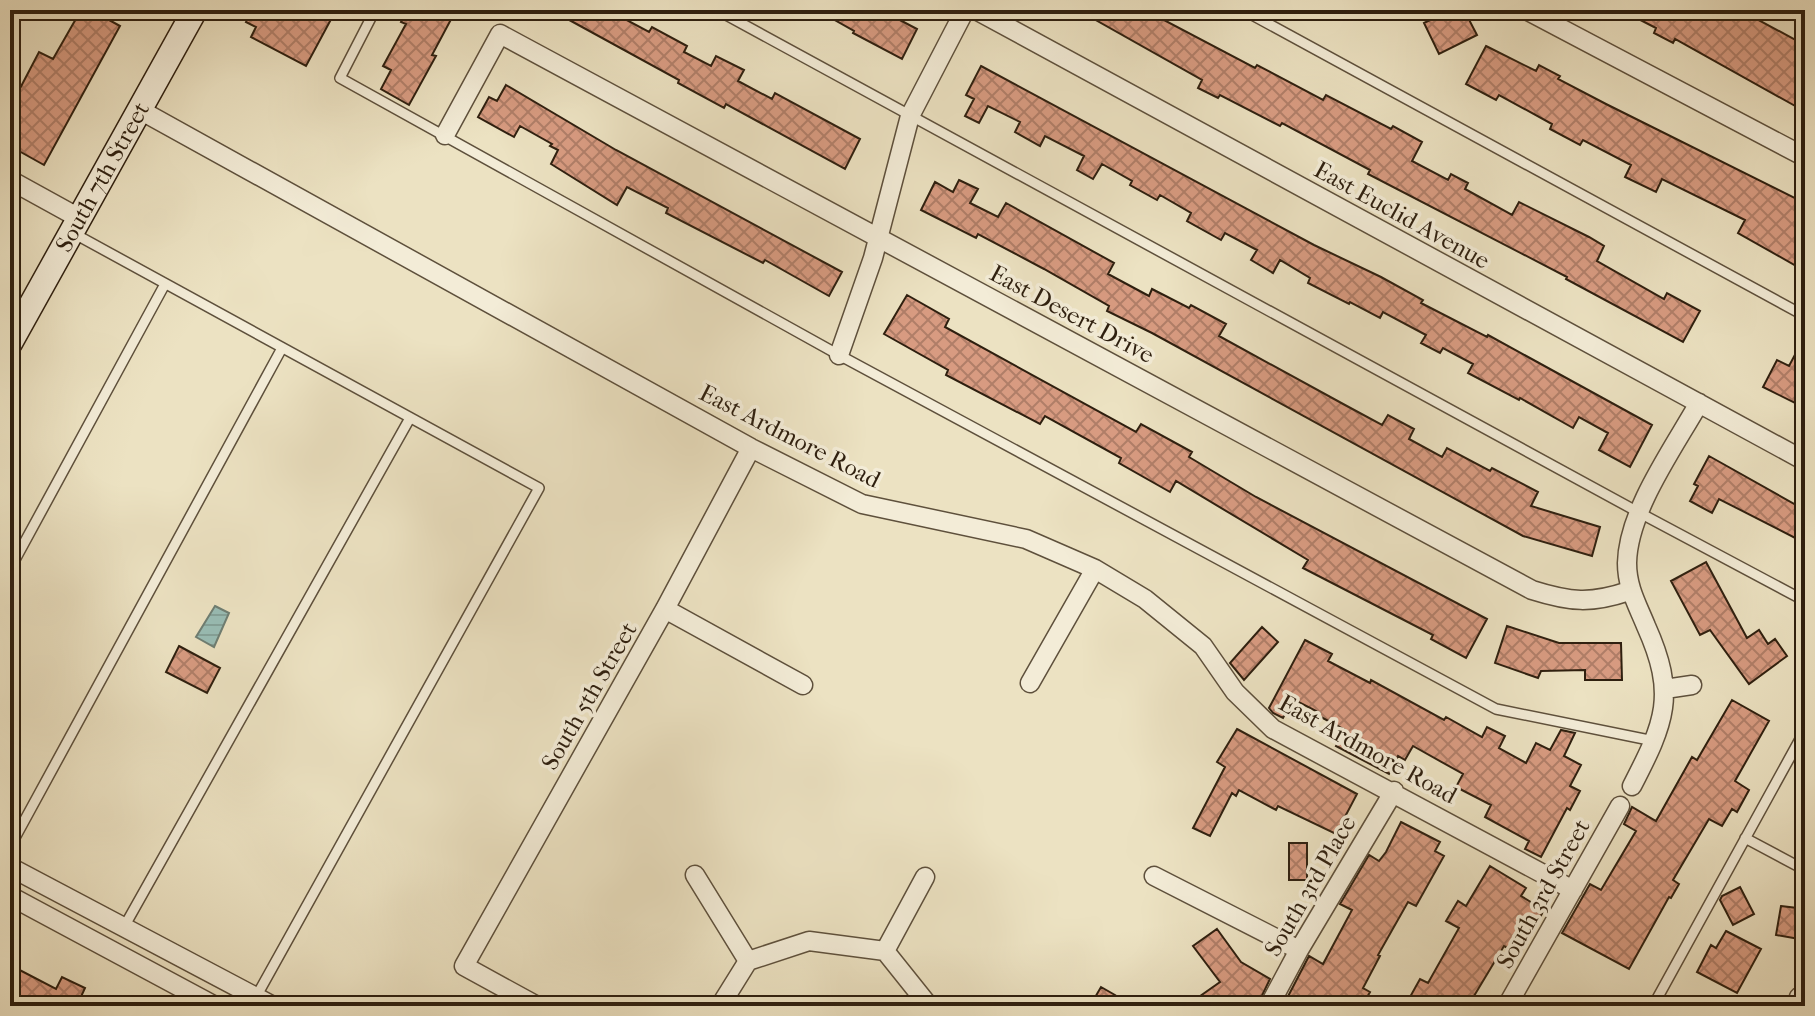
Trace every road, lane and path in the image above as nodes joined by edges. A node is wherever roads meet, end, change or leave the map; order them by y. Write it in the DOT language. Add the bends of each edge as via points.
graph roads {
  1 [pos="195,10"];
  2 [pos="375,10"];
  3 [pos="717,10"];
  4 [pos="965,10"];
  5 [pos="976,10"];
  6 [pos="1243,10"];
  7 [pos="1526,10"];
  8 [pos="140,110"];
  9 [pos="910,116"];
  10 [pos="445,135"];
  11 [pos="1805,157"];
  12 [pos="10,180"];
  13 [pos="75,225"];
  14 [pos="879,236"];
  15 [pos="165,284"];
  16 [pos="1805,316"];
  17 [pos="10,343"];
  18 [pos="282,348"];
  19 [pos="839,355"];
  20 [pos="1699,403"];
  21 [pos="410,418"];
  22 [pos="751,448"];
  23 [pos="1805,461"];
  24 [pos="1638,512"];
  25 [pos="10,569"];
  26 [pos="1095,569"];
  27 [pos="1629,591"];
  28 [pos="1805,601"];
  29 [pos="665,609"];
  30 [pos="1030,683"];
  31 [pos="803,685"];
  32 [pos="1692,685"];
  33 [pos="1665,689"];
  34 [pos="1805,730"];
  35 [pos="1654,741"];
  36 [pos="1632,786"];
  37 [pos="1394,791"];
  38 [pos="1620,806"];
  39 [pos="1745,838"];
  40 [pos="10,847"];
  41 [pos="10,867"];
  42 [pos="1805,870"];
  43 [pos="695,875"];
  44 [pos="1154,876"];
  45 [pos="925,877"];
  46 [pos="1573,890"];
  47 [pos="10,896"];
  48 [pos="124,927"];
  49 [pos="1299,950"];
  50 [pos="885,951"];
  51 [pos="748,961"];
  52 [pos="256,997"];
  53 [pos="215,1006"];
  54 [pos="273,1006"];
  55 [pos="537,1006"];
  56 [pos="720,1006"];
  57 [pos="929,1006"];
  58 [pos="1269,1006"];
  59 [pos="1507,1006"];
  60 [pos="1653,1006"];
  1 -- 8 [label="main road, South 7th Street"];
  2 -- 10 [label="lane" via="340,78"];
  3 -- 9 [label="lane"];
  4 -- 9 [label="street"];
  5 -- 20 [label="street, East Euclid Avenue"];
  6 -- 16 [label="lane"];
  7 -- 11 [label="street"];
  8 -- 13 [label="main road, South 7th Street"];
  8 -- 22 [label="street, East Ardmore Road"];
  9 -- 14 [label="street"];
  9 -- 24 [label="lane"];
  10 -- 14 [label="street, East Desert Drive" via="500,34"];
  10 -- 19 [label="lane"];
  12 -- 13 [label="street"];
  13 -- 15 [label="lane"];
  13 -- 17 [label="main road, South 7th Street"];
  14 -- 19 [label="street"];
  14 -- 27 [label="street, East Desert Drive" via="1532,590 1588,602"];
  15 -- 18 [label="lane"];
  15 -- 25 [label="lane"];
  18 -- 21 [label="lane"];
  18 -- 40 [label="lane"];
  19 -- 35 [label="lane" via="1496,709"];
  20 -- 23 [label="street, East Euclid Avenue"];
  20 -- 24 [label="street"];
  21 -- 48 [label="lane"];
  21 -- 52 [label="lane" via="539,488"];
  22 -- 26 [label="street, East Ardmore Road" via="862,504 1026,539"];
  22 -- 29 [label="street, South 5th Street"];
  24 -- 27 [label="street" via="1629,540"];
  24 -- 28 [label="lane"];
  26 -- 30 [label="street"];
  26 -- 37 [label="street, East Ardmore Road" via="1145,599 1203,646 1235,692 1273,729"];
  27 -- 33 [label="street" via="1658,657"];
  29 -- 31 [label="street"];
  29 -- 55 [label="street, South 5th Street" via="464,966"];
  32 -- 33 [label="street"];
  33 -- 35 [label="street"];
  34 -- 39 [label="lane"];
  35 -- 36 [label="street"];
  37 -- 46 [label="street, East Ardmore Road"];
  37 -- 49 [label="street, South 3rd Place"];
  38 -- 46 [label="street, South 3rd Street"];
  39 -- 42 [label="lane"];
  39 -- 60 [label="lane"];
  41 -- 48 [label="street"];
  43 -- 51 [label="street"];
  44 -- 49 [label="street"];
  45 -- 50 [label="street"];
  46 -- 59 [label="street, South 3rd Street"];
  47 -- 53 [label="street"];
  48 -- 52 [label="street"];
  49 -- 58 [label="street, South 3rd Place"];
  50 -- 51 [label="street" via="809,941"];
  50 -- 57 [label="street"];
  51 -- 56 [label="street"];
  52 -- 54 [label="street"];
}
